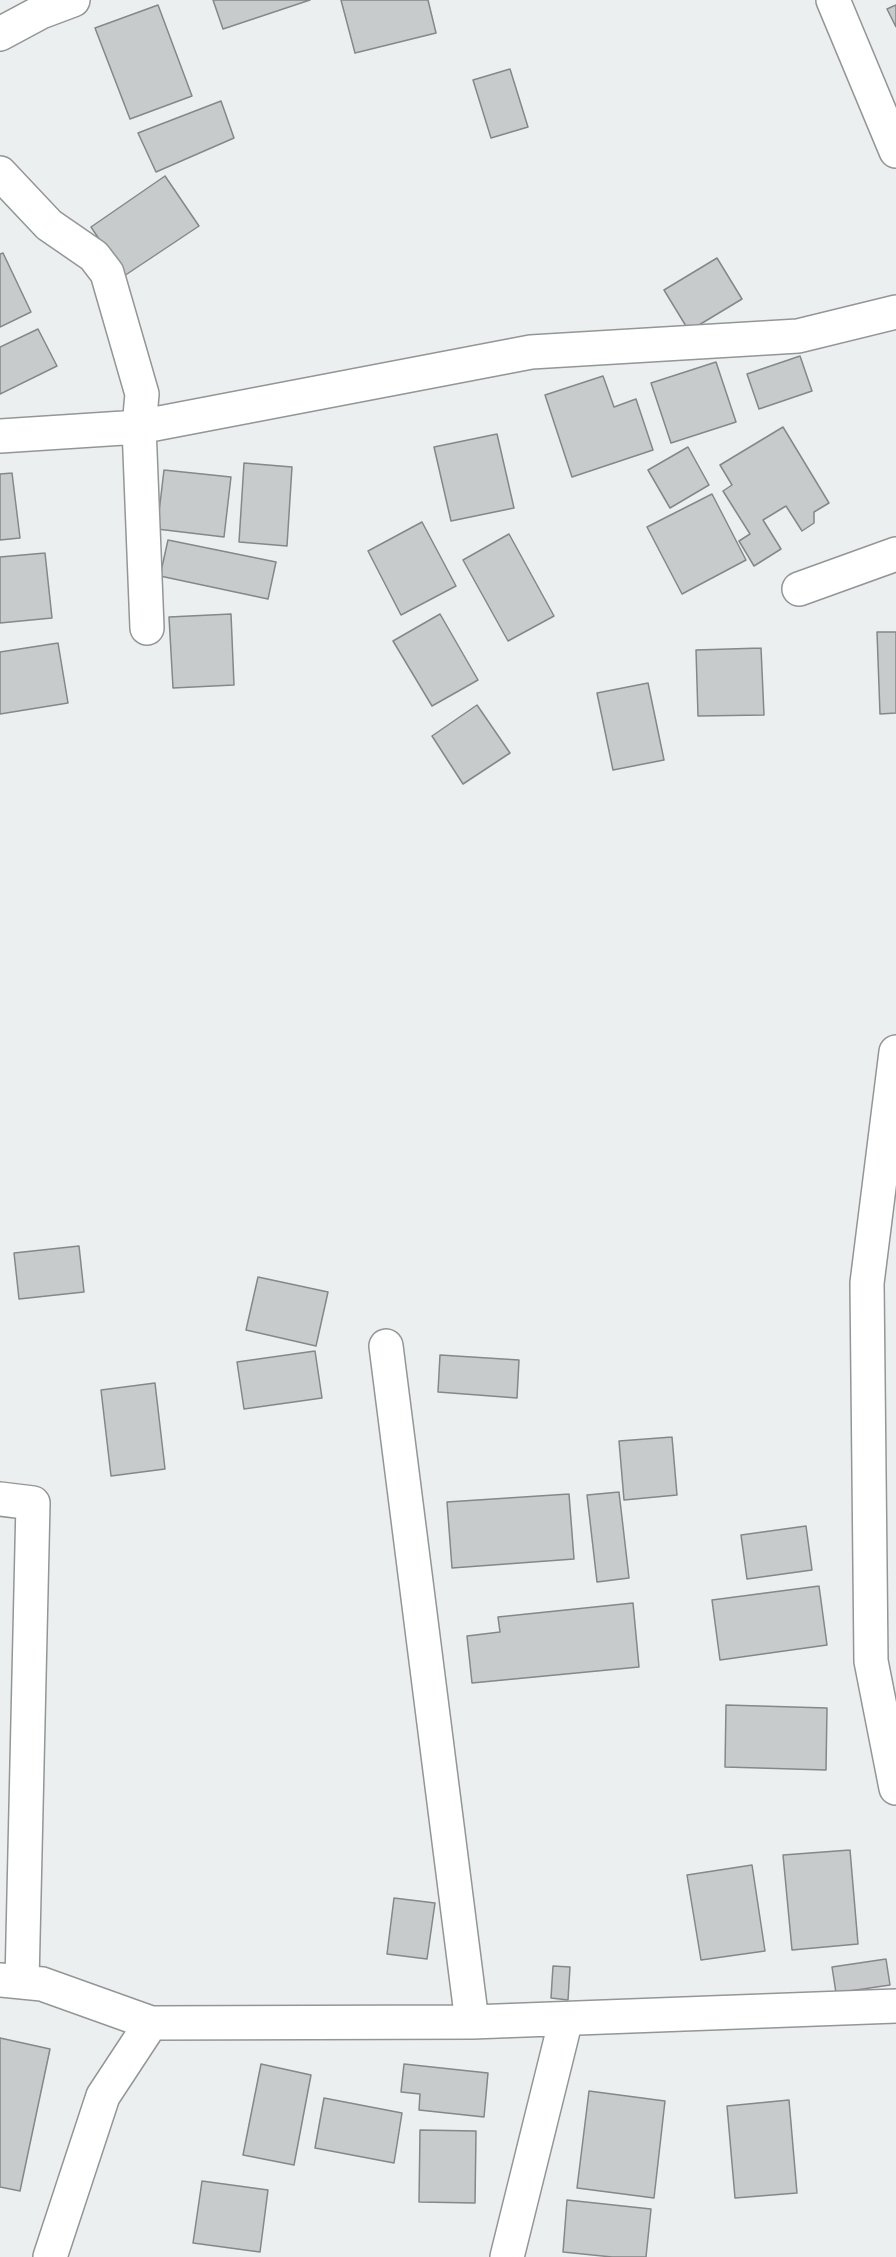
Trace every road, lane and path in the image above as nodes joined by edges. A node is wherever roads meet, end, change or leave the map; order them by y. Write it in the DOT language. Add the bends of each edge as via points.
graph roads {
  1 [pos="73,0"];
  2 [pos="833,0"];
  3 [pos="0,34"];
  4 [pos="896,151"];
  5 [pos="0,173"];
  6 [pos="896,312"];
  7 [pos="139,427"];
  8 [pos="0,436"];
  9 [pos="896,554"];
  10 [pos="799,589"];
  11 [pos="147,628"];
  12 [pos="896,1052"];
  13 [pos="386,1346"];
  14 [pos="0,1499"];
  15 [pos="896,1788"];
  16 [pos="11,1981"];
  17 [pos="896,2006"];
  18 [pos="566,2019"];
  19 [pos="472,2022"];
  20 [pos="151,2023"];
  21 [pos="50,2257"];
  22 [pos="507,2257"];
  1 -- 3 [label="street"];
  2 -- 4 [label="street"];
  5 -- 7 [label="street" via="49,225 94,256 107,273 142,394"];
  6 -- 7 [label="street" via="798,336 531,352"];
  7 -- 8 [label="street"];
  7 -- 11 [label="street"];
  9 -- 10 [label="street"];
  12 -- 15 [label="street" via="867,1283 871,1661"];
  13 -- 19 [label="street"];
  14 -- 16 [label="street" via="33,1503"];
  16 -- 20 [label="street" via="42,1984"];
  17 -- 18 [label="street"];
  18 -- 19 [label="street"];
  18 -- 22 [label="street"];
  19 -- 20 [label="street"];
  20 -- 21 [label="street" via="103,2096"];
}
